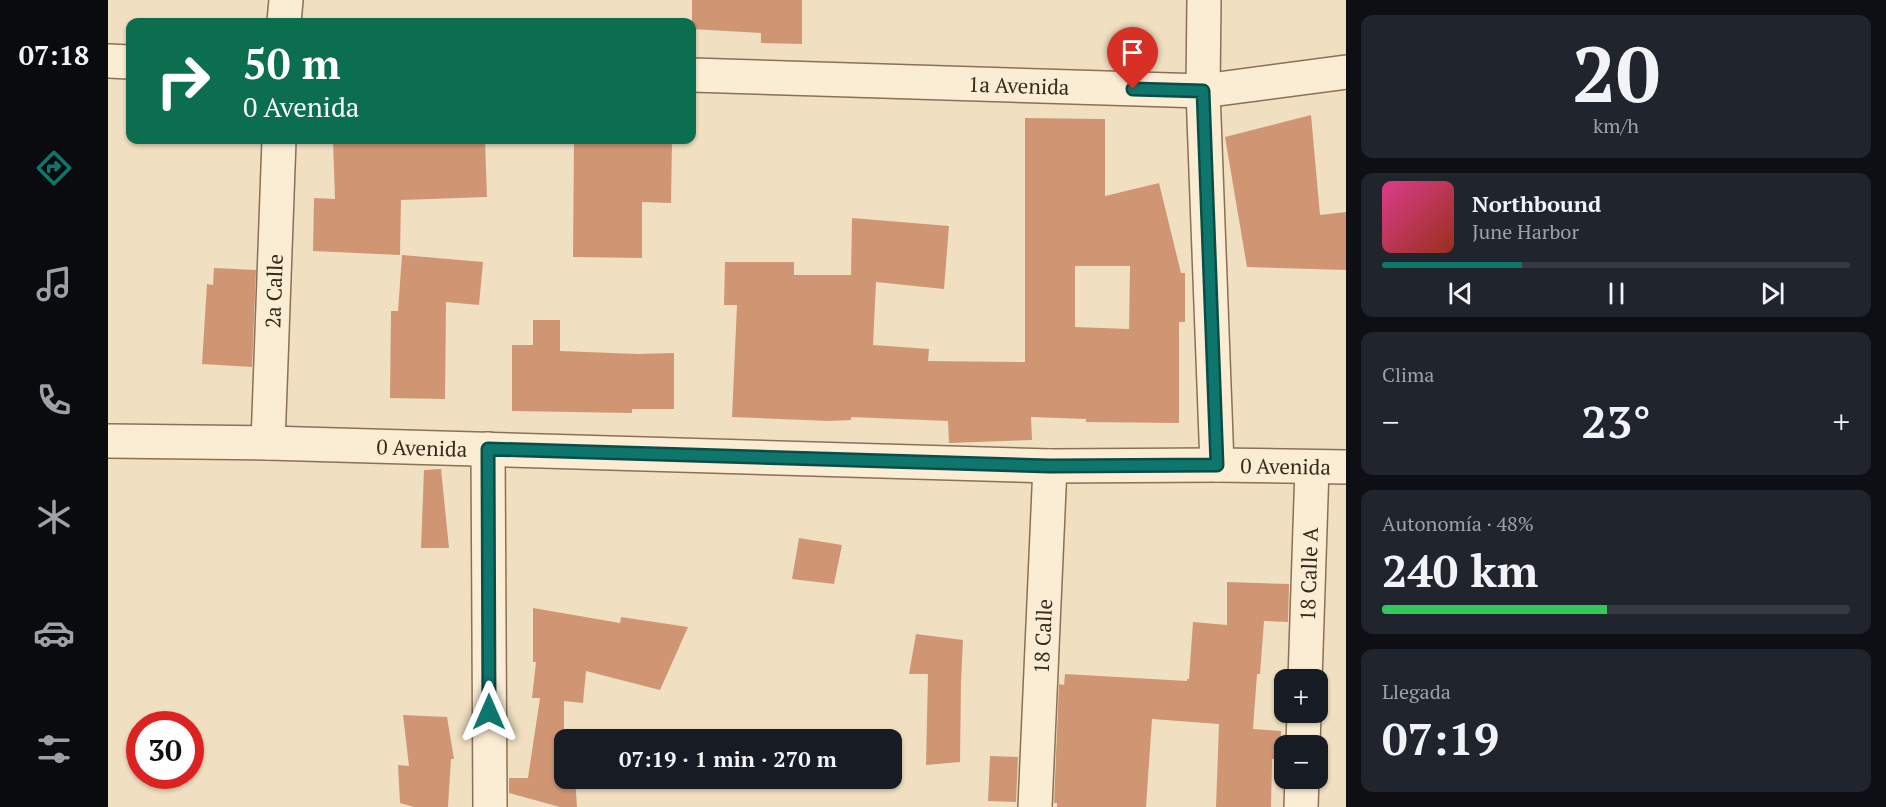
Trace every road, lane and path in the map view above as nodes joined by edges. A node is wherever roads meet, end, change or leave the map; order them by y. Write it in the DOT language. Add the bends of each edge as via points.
graph roads {
  1 [pos="286,0"];
  2 [pos="1204,0"];
  3 [pos="284,18"];
  4 [pos="108,62"];
  5 [pos="126,62"];
  6 [pos="1346,72"];
  7 [pos="696,75"];
  8 [pos="1203,91"];
  9 [pos="279,144"];
  10 [pos="108,441"];
  11 [pos="268,443"];
  12 [pos="488,449"];
  13 [pos="1217,465"];
  14 [pos="1050,466"];
  15 [pos="1312,466"];
  16 [pos="1346,467"];
  17 [pos="1305,669"];
  18 [pos="1302,789"];
  19 [pos="490,807"];
  20 [pos="1035,807"];
  21 [pos="1301,807"];
  1 -- 3 [label="street"];
  2 -- 8 [label="street"];
  4 -- 5 [label="street"];
  6 -- 8 [label="street, 1a Avenida"];
  7 -- 8 [label="street, 1a Avenida"];
  8 -- 13 [label="street"];
  9 -- 11 [label="street, 2a Calle"];
  10 -- 11 [label="street, 0 Avenida"];
  11 -- 12 [label="street, 0 Avenida"];
  12 -- 14 [label="street, 0 Avenida"];
  12 -- 19 [label="street"];
  13 -- 14 [label="street, 0 Avenida"];
  13 -- 15 [label="street, 0 Avenida"];
  14 -- 20 [label="street, 18 Calle"];
  15 -- 16 [label="street, 0 Avenida"];
  15 -- 17 [label="street, 18 Calle A"];
  18 -- 21 [label="street"];
}
